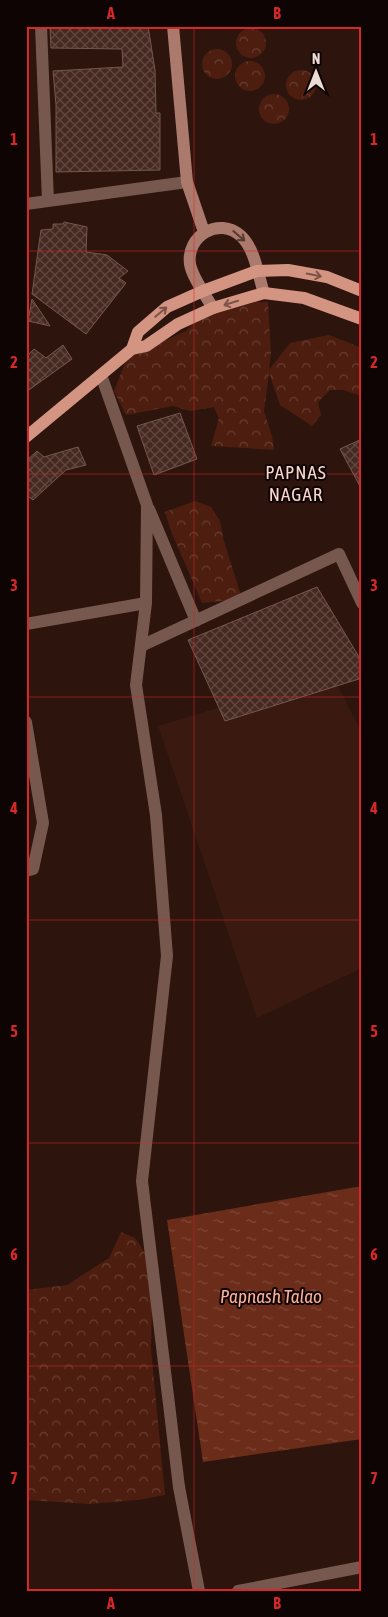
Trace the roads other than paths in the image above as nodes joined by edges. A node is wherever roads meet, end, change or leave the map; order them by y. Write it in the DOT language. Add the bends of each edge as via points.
graph roads {
  1 [pos="41,26"];
  2 [pos="173,26"];
  3 [pos="187,182"];
  4 [pos="48,201"];
  5 [pos="26,204"];
  6 [pos="204,232"];
  7 [pos="257,271"];
  8 [pos="362,290"];
  9 [pos="203,291"];
  10 [pos="264,293"];
  11 [pos="213,308"];
  12 [pos="362,319"];
  13 [pos="132,349"];
  14 [pos="101,375"];
  15 [pos="26,437"];
  16 [pos="147,505"];
  17 [pos="146,603"];
  18 [pos="362,603"];
  19 [pos="196,621"];
  20 [pos="26,624"];
  21 [pos="141,646"];
  22 [pos="26,722"];
  23 [pos="26,871"];
  24 [pos="362,1567"];
  25 [pos="199,1591"];
  26 [pos="238,1591"];
  1 -- 4 [label="street"];
  2 -- 3 [label="street"];
  3 -- 4 [label="street"];
  3 -- 6 [label="street"];
  4 -- 5 [label="street"];
  6 -- 7 [label="street, one-way" via="224,228 242,236"];
  6 -- 9 [label="street" via="196,238 189,257 190,267"];
  7 -- 8 [label="main road, one-way" via="288,270"];
  7 -- 9 [label="main road"];
  7 -- 10 [label="street"];
  9 -- 11 [label="street"];
  13 -- 9 [label="main road, one-way" via="138,332 167,307"];
  10 -- 11 [label="main road, one-way"];
  10 -- 12 [label="main road" via="304,298"];
  11 -- 13 [label="main road" via="178,324 146,346"];
  13 -- 14 [label="main road"];
  14 -- 15 [label="main road"];
  14 -- 16 [label="street"];
  16 -- 17 [label="street"];
  16 -- 19 [label="street"];
  17 -- 20 [label="street"];
  17 -- 21 [label="street"];
  18 -- 19 [label="street" via="339,554"];
  19 -- 21 [label="street"];
  21 -- 25 [label="street" via="136,685 156,815 167,956 142,1180 179,1488"];
  22 -- 23 [label="street" via="42,823 34,869"];
  24 -- 26 [label="street"];
}
